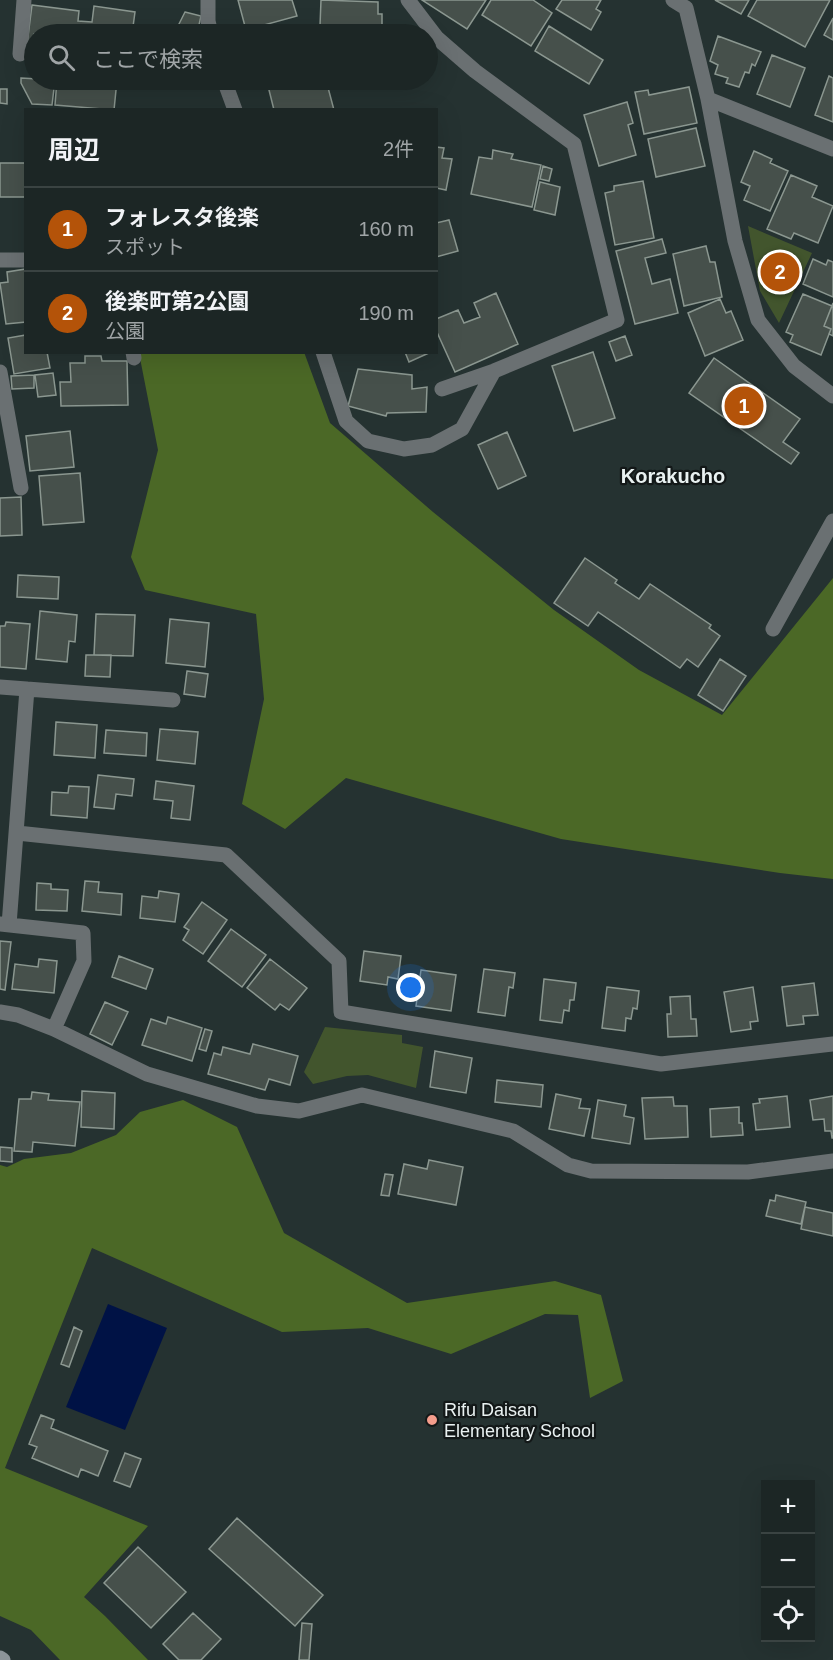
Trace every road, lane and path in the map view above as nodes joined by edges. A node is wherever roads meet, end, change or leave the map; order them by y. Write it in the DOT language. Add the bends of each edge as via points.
graph roads {
  1 [pos="24,0"];
  2 [pos="208,0"];
  3 [pos="408,0"];
  4 [pos="673,0"];
  5 [pos="209,24"];
  6 [pos="426,24"];
  7 [pos="438,39"];
  8 [pos="20,54"];
  9 [pos="228,90"];
  10 [pos="708,99"];
  11 [pos="234,108"];
  12 [pos="833,149"];
  13 [pos="0,260"];
  14 [pos="24,260"];
  15 [pos="324,354"];
  16 [pos="494,371"];
  17 [pos="0,372"];
  18 [pos="442,389"];
  19 [pos="831,390"];
  20 [pos="21,488"];
  21 [pos="833,521"];
  22 [pos="773,629"];
  23 [pos="0,687"];
  24 [pos="27,689"];
  25 [pos="173,700"];
  26 [pos="16,833"];
  27 [pos="5,925"];
  28 [pos="0,1012"];
  29 [pos="54,1029"];
  30 [pos="833,1044"];
  31 [pos="833,1161"];
  1 -- 8 [label="street"];
  2 -- 5 [label="street"];
  3 -- 6 [label="street"];
  4 -- 10 [label="street" via="686,8"];
  7 -- 16 [label="street" via="574,144 616,320"];
  9 -- 11 [label="street"];
  10 -- 12 [label="street"];
  10 -- 19 [label="street" via="735,241 758,320 794,366"];
  13 -- 14 [label="street"];
  15 -- 16 [label="street" via="346,421 368,441 404,449 432,445 462,429"];
  16 -- 18 [label="street"];
  17 -- 20 [label="street"];
  21 -- 22 [label="street"];
  23 -- 24 [label="street"];
  24 -- 25 [label="street"];
  24 -- 26 [label="street"];
  26 -- 27 [label="street"];
  26 -- 30 [label="street" via="226,855 339,961 341,1012 662,1064"];
  27 -- 29 [label="street" via="83,933 84,961"];
  28 -- 29 [label="street"];
  29 -- 31 [label="street" via="147,1074 257,1106 299,1111 362,1095 513,1131 568,1165 591,1171 748,1172"];
}
